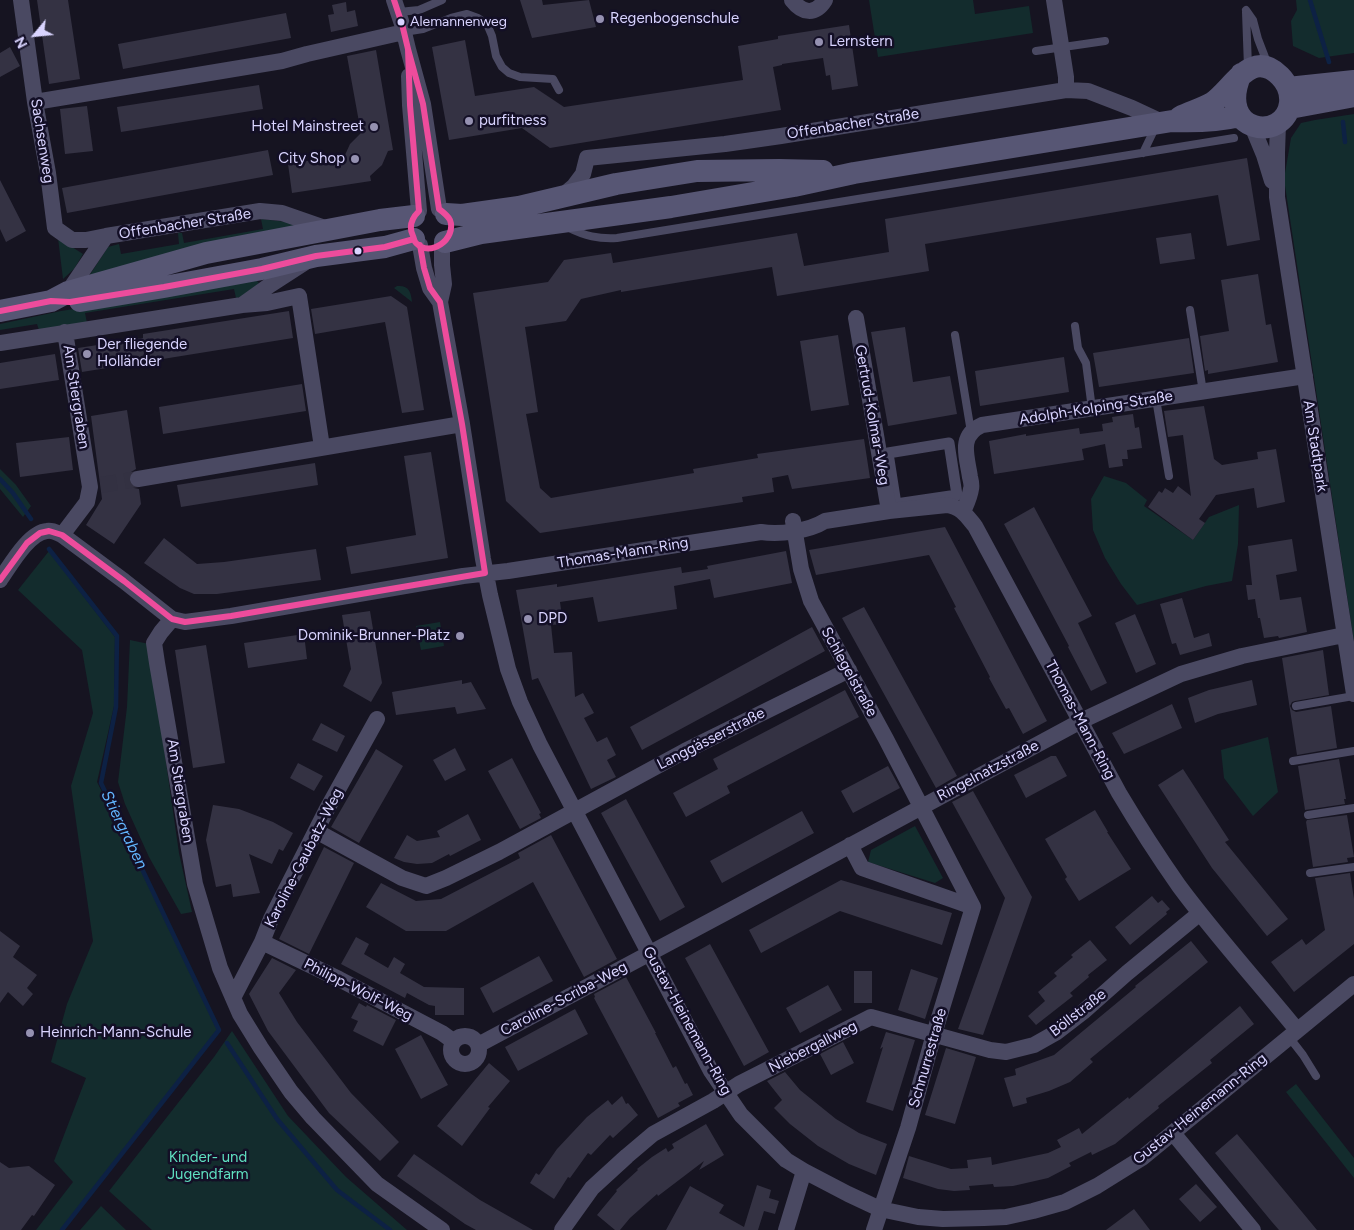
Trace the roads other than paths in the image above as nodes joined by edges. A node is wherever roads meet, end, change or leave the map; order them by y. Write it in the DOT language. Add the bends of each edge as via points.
graph roads {
  1 [pos="21,0"];
  2 [pos="442,0"];
  3 [pos="792,0"];
  4 [pos="825,0"];
  5 [pos="1054,0"];
  6 [pos="396,6"];
  7 [pos="404,32"];
  8 [pos="1105,41"];
  9 [pos="1061,47"];
  10 [pos="1036,51"];
  11 [pos="1253,71"];
  12 [pos="1354,81"];
  13 [pos="559,90"];
  14 [pos="1066,90"];
  15 [pos="1354,96"];
  16 [pos="35,102"];
  17 [pos="1285,107"];
  18 [pos="1164,122"];
  19 [pos="1242,127"];
  20 [pos="1143,153"];
  21 [pos="854,173"];
  22 [pos="1277,197"];
  23 [pos="561,198"];
  24 [pos="429,212"];
  25 [pos="558,222"];
  26 [pos="328,229"];
  27 [pos="106,236"];
  28 [pos="430,243"];
  29 [pos="316,256"];
  30 [pos="59,296"];
  31 [pos="242,305"];
  32 [pos="1190,310"];
  33 [pos="0,311"];
  34 [pos="856,318"];
  35 [pos="1075,326"];
  36 [pos="65,332"];
  37 [pos="955,335"];
  38 [pos="0,343"];
  39 [pos="1305,376"];
  40 [pos="1203,392"];
  41 [pos="1156,399"];
  42 [pos="1092,409"];
  43 [pos="462,424"];
  44 [pos="971,432"];
  45 [pos="322,447"];
  46 [pos="888,453"];
  47 [pos="1168,476"];
  48 [pos="138,479"];
  49 [pos="889,511"];
  50 [pos="963,512"];
  51 [pos="794,526"];
  52 [pos="62,535"];
  53 [pos="486,573"];
  54 [pos="0,580"];
  55 [pos="172,619"];
  56 [pos="1344,635"];
  57 [pos="849,670"];
  58 [pos="1354,695"];
  59 [pos="1296,706"];
  60 [pos="377,719"];
  61 [pos="1081,721"];
  62 [pos="1354,751"];
  63 [pos="1293,761"];
  64 [pos="922,807"];
  65 [pos="1354,808"];
  66 [pos="575,810"];
  67 [pos="1308,816"];
  68 [pos="316,831"];
  69 [pos="850,845"];
  70 [pos="1354,867"];
  71 [pos="1310,873"];
  72 [pos="973,907"];
  73 [pos="1200,913"];
  74 [pos="262,942"];
  75 [pos="649,953"];
  76 [pos="1354,984"];
  77 [pos="233,998"];
  78 [pos="934,1034"];
  79 [pos="1293,1034"];
  80 [pos="453,1041"];
  81 [pos="478,1045"];
  82 [pos="1316,1076"];
  83 [pos="725,1093"];
  84 [pos="1172,1133"];
  85 [pos="804,1172"];
  86 [pos="880,1209"];
  87 [pos="942,1224"];
  88 [pos="569,1227"];
  89 [pos="442,1230"];
  90 [pos="786,1230"];
  91 [pos="874,1230"];
  92 [pos="1253,1230"];
  1 -- 16 [label="street, Sachsenweg"];
  2 -- 6 [label="lane" via="419,10"];
  3 -- 4 [label="street" via="800,9 811,11 818,9"];
  5 -- 9 [label="street"];
  6 -- 7 [label="street"];
  7 -- 13 [label="lane" via="423,30 467,14 478,18 487,24 502,67 520,77 553,79"];
  7 -- 16 [label="street" via="262,65"];
  7 -- 24 [label="street" via="408,49 410,105"];
  8 -- 9 [label="lane"];
  9 -- 10 [label="lane"];
  9 -- 14 [label="street"];
  11 -- 11 [label="lane" via="1258,39 1246,10"];
  11 -- 17 [label="main road" via="1277,73 1284,80"];
  11 -- 18 [label="main road, Offenbacher Straße" via="1211,103"];
  11 -- 19 [label="main road" via="1236,90 1234,100"];
  12 -- 17 [label="main road"];
  14 -- 18 [label="street, Offenbacher Straße" via="1088,90"];
  14 -- 23 [label="street, Offenbacher Straße" via="725,144 587,158 583,174"];
  15 -- 17 [label="main road"];
  16 -- 27 [label="street, Sachsenweg" via="55,228 72,240"];
  17 -- 19 [label="main road" via="1270,127"];
  17 -- 22 [label="street, Am Stadtpark" via="1276,153"];
  18 -- 19 [label="main road, Offenbacher Straße" via="1228,119"];
  18 -- 20 [label="lane"];
  18 -- 21 [label="main road, Offenbacher Straße"];
  19 -- 20 [label="lane"];
  19 -- 22 [label="street, Am Stadtpark" via="1264,155"];
  20 -- 25 [label="lane" via="617,238 602,239"];
  21 -- 23 [label="main road, Offenbacher Straße" via="697,171 616,184"];
  21 -- 25 [label="main road, Offenbacher Straße" via="671,207"];
  22 -- 39 [label="street, Am Stadtpark"];
  23 -- 24 [label="main road, Offenbacher Straße" via="462,215"];
  24 -- 26 [label="main road, Offenbacher Straße"];
  24 -- 28 [label="main road" via="410,226 411,235"];
  24 -- 28 [label="main road" via="450,222 451,229 449,237"];
  25 -- 28 [label="main road, Offenbacher Straße"];
  26 -- 27 [label="street, Offenbacher Straße" via="282,213 260,211"];
  26 -- 30 [label="main road, Offenbacher Straße" via="206,253"];
  27 -- 30 [label="street, Offenbacher Straße"];
  28 -- 29 [label="main road, Offenbacher Straße"];
  28 -- 43 [label="street, Gustav-Heinemann-Ring" via="424,268 430,288 440,302"];
  29 -- 30 [label="main road, Offenbacher Straße" via="164,288 70,302"];
  29 -- 31 [label="street, Offenbacher Straße"];
  30 -- 33 [label="main road, Offenbacher Straße"];
  31 -- 36 [label="street, Offenbacher Straße"];
  31 -- 45 [label="street, Offenbacher Straße" via="299,296"];
  32 -- 40 [label="lane"];
  34 -- 49 [label="street, Gertrud-Kolmar-Weg"];
  35 -- 42 [label="lane" via="1078,348 1086,363"];
  36 -- 38 [label="street, Offenbacher Straße"];
  36 -- 52 [label="street, Am Stiergraben" via="95,486"];
  37 -- 44 [label="lane"];
  39 -- 40 [label="street, Adolph-Kolping-Straße"];
  39 -- 56 [label="street, Am Stadtpark"];
  40 -- 41 [label="street, Adolph-Kolping-Straße"];
  41 -- 42 [label="street, Adolph-Kolping-Straße"];
  41 -- 47 [label="lane"];
  42 -- 44 [label="street, Adolph-Kolping-Straße" via="982,426"];
  43 -- 45 [label="street"];
  43 -- 53 [label="street, Gustav-Heinemann-Ring"];
  44 -- 50 [label="street" via="966,439 966,449 972,488"];
  45 -- 48 [label="street"];
  46 -- 46 [label="street" via="949,443 956,494 896,504"];
  49 -- 50 [label="street, Thomas-Mann-Ring" via="947,505"];
  49 -- 51 [label="street, Thomas-Mann-Ring" via="825,521 814,518"];
  50 -- 61 [label="street, Thomas-Mann-Ring" via="975,526"];
  51 -- 53 [label="street, Thomas-Mann-Ring" via="772,525 761,532"];
  51 -- 57 [label="street, Schlegelstraße" via="801,569 811,601"];
  52 -- 54 [label="street" via="46,530 37,534"];
  52 -- 55 [label="street"];
  53 -- 55 [label="street, Thomas-Mann-Ring" via="231,616 185,622"];
  53 -- 66 [label="street, Gustav-Heinemann-Ring" via="508,669 520,702"];
  55 -- 77 [label="street, Am Stiergraben" via="154,643 196,884 220,968"];
  56 -- 58 [label="street, Am Stadtpark"];
  56 -- 61 [label="street, Ringelnatzstraße" via="1242,656 1181,674"];
  57 -- 64 [label="street, Schlegelstraße"];
  57 -- 66 [label="street, Langgässerstraße"];
  58 -- 59 [label="lane"];
  60 -- 68 [label="street, Karoline-Gaubatz-Weg"];
  61 -- 64 [label="street, Ringelnatzstraße"];
  61 -- 73 [label="street, Thomas-Mann-Ring" via="1138,824"];
  62 -- 63 [label="lane"];
  64 -- 69 [label="street, Ringelnatzstraße"];
  64 -- 72 [label="street"];
  65 -- 67 [label="lane"];
  66 -- 68 [label="street, Langgässerstraße" via="426,886 402,878"];
  66 -- 75 [label="street, Gustav-Heinemann-Ring"];
  68 -- 74 [label="street, Karoline-Gaubatz-Weg"];
  69 -- 72 [label="street" via="862,868"];
  69 -- 75 [label="street, Ringelnatzstraße"];
  70 -- 71 [label="lane"];
  72 -- 78 [label="street, Schnurrestraße"];
  73 -- 78 [label="street, Böllstraße" via="1083,1012 1034,1045 1006,1052 973,1047"];
  73 -- 79 [label="street, Thomas-Mann-Ring"];
  74 -- 77 [label="street, Karoline-Gaubatz-Weg"];
  74 -- 80 [label="street, Philipp-Wolf-Weg"];
  75 -- 81 [label="street, Caroline-Scriba-Weg"];
  75 -- 83 [label="street, Gustav-Heinemann-Ring"];
  76 -- 79 [label="street, Gustav-Heinemann-Ring"];
  77 -- 89 [label="street, Am Stiergraben" via="261,1048 313,1118 377,1184"];
  78 -- 83 [label="street, Niebergallweg" via="871,1017"];
  78 -- 86 [label="street, Schnurrestraße" via="908,1128"];
  79 -- 82 [label="lane"];
  79 -- 84 [label="street, Gustav-Heinemann-Ring"];
  80 -- 81 [label="street" via="464,1036 475,1040"];
  80 -- 81 [label="street" via="450,1053 453,1059 464,1065 475,1061 480,1050"];
  83 -- 85 [label="street, Gustav-Heinemann-Ring" via="741,1115 786,1160"];
  83 -- 88 [label="street, Niebergallweg" via="653,1134 627,1156 592,1188"];
  84 -- 87 [label="street, Gustav-Heinemann-Ring" via="1142,1158 1065,1202 1006,1216"];
  84 -- 92 [label="street"];
  85 -- 86 [label="street, Gustav-Heinemann-Ring"];
  85 -- 90 [label="street"];
  86 -- 87 [label="street, Gustav-Heinemann-Ring"];
  86 -- 91 [label="street, Schnurrestraße"];
}
